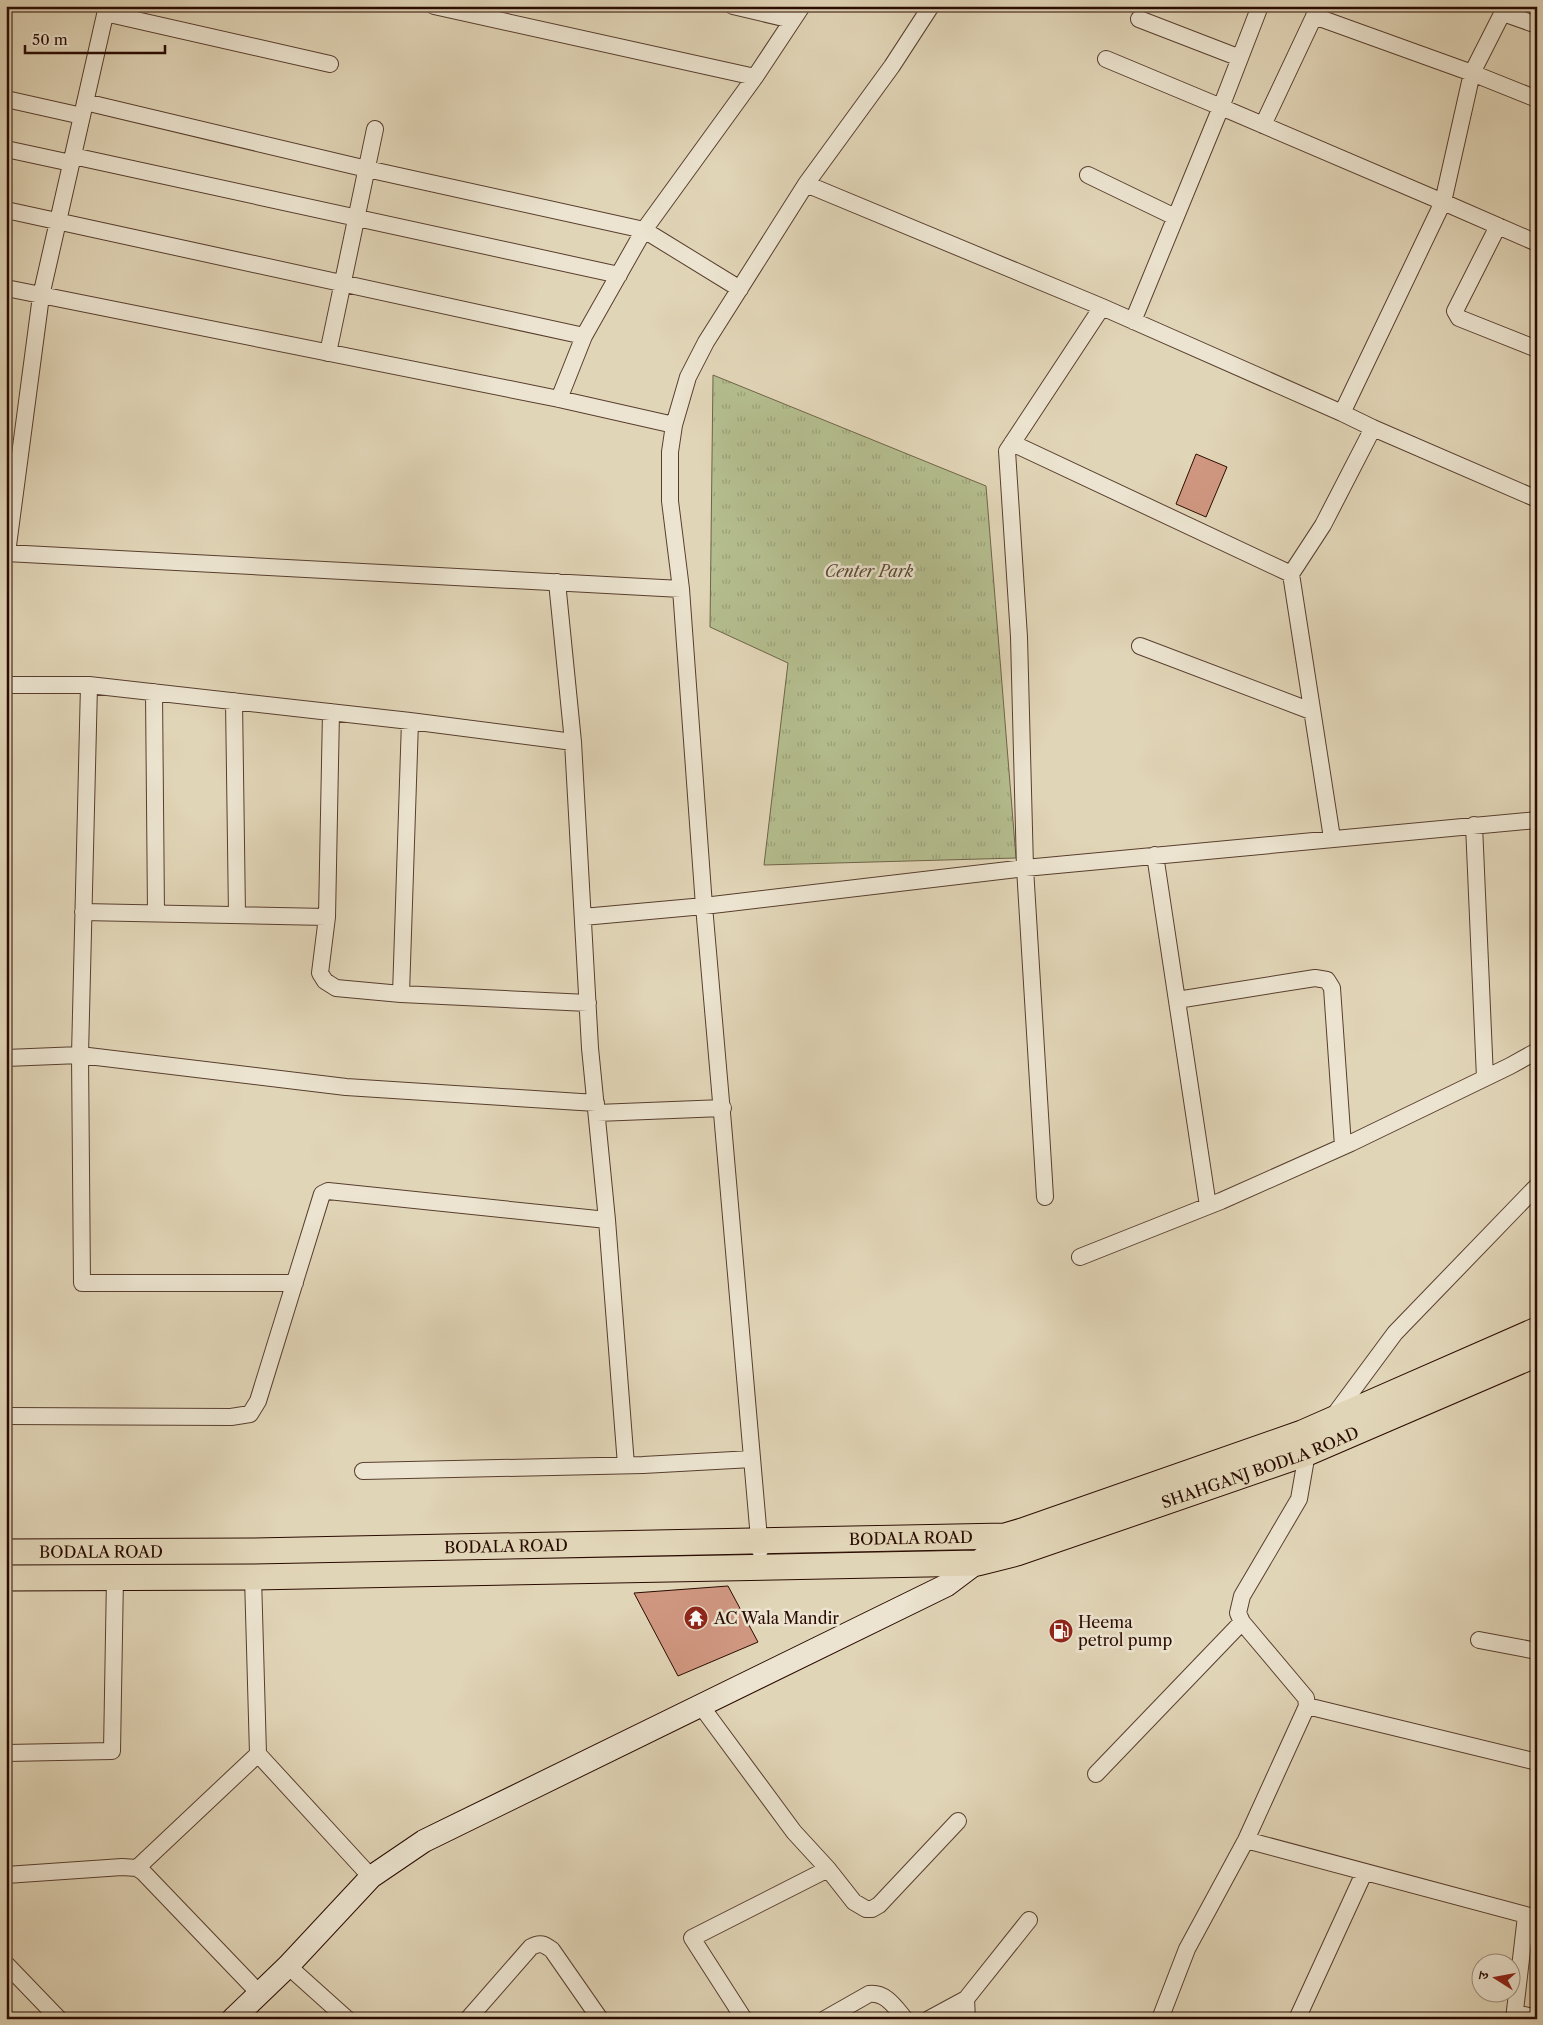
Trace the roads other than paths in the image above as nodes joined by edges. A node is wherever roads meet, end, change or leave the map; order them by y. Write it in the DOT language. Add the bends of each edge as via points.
graph roads {
  1 [pos="434,6"];
  2 [pos="733,6"];
  3 [pos="802,6"];
  4 [pos="931,6"];
  5 [pos="1260,6"];
  6 [pos="106,9"];
  7 [pos="1505,10"];
  8 [pos="1317,11"];
  9 [pos="792,20"];
  10 [pos="1139,20"];
  11 [pos="1537,25"];
  12 [pos="1240,58"];
  13 [pos="1106,59"];
  14 [pos="330,64"];
  15 [pos="1472,73"];
  16 [pos="755,76"];
  17 [pos="6,99"];
  18 [pos="1537,99"];
  19 [pos="1221,106"];
  20 [pos="84,109"];
  21 [pos="1264,125"];
  22 [pos="376,129"];
  23 [pos="6,149"];
  24 [pos="72,160"];
  25 [pos="367,169"];
  26 [pos="1088,175"];
  27 [pos="806,184"];
  28 [pos="1443,202"];
  29 [pos="6,210"];
  30 [pos="1175,216"];
  31 [pos="357,218"];
  32 [pos="58,220"];
  33 [pos="1498,226"];
  34 [pos="644,230"];
  35 [pos="1537,243"];
  36 [pos="619,275"];
  37 [pos="342,284"];
  38 [pos="6,288"];
  39 [pos="740,289"];
  40 [pos="42,296"];
  41 [pos="1102,308"];
  42 [pos="1133,321"];
  43 [pos="584,336"];
  44 [pos="1537,349"];
  45 [pos="328,353"];
  46 [pos="559,399"];
  47 [pos="1342,413"];
  48 [pos="674,425"];
  49 [pos="1373,428"];
  50 [pos="1012,443"];
  51 [pos="1537,499"];
  52 [pos="7,553"];
  53 [pos="1291,574"];
  54 [pos="556,582"];
  55 [pos="681,589"];
  56 [pos="1140,646"];
  57 [pos="6,685"];
  58 [pos="89,685"];
  59 [pos="154,692"];
  60 [pos="234,701"];
  61 [pos="1311,711"];
  62 [pos="331,712"];
  63 [pos="410,721"];
  64 [pos="573,742"];
  65 [pos="1537,820"];
  66 [pos="1474,825"];
  67 [pos="1332,838"];
  68 [pos="1155,855"];
  69 [pos="1025,868"];
  70 [pos="704,906"];
  71 [pos="83,912"];
  72 [pos="156,914"];
  73 [pos="237,915"];
  74 [pos="328,917"];
  75 [pos="583,918"];
  76 [pos="401,994"];
  77 [pos="1177,1000"];
  78 [pos="588,1004"];
  79 [pos="1537,1051"];
  80 [pos="80,1055"];
  81 [pos="6,1058"];
  82 [pos="1485,1078"];
  83 [pos="596,1108"];
  84 [pos="723,1108"];
  85 [pos="1344,1146"];
  86 [pos="1537,1186"];
  87 [pos="1046,1197"];
  88 [pos="1208,1206"];
  89 [pos="607,1220"];
  90 [pos="1080,1257"];
  91 [pos="295,1283"];
  92 [pos="1537,1330"];
  93 [pos="1537,1354"];
  94 [pos="6,1416"];
  95 [pos="1329,1421"];
  96 [pos="1304,1442"];
  97 [pos="752,1459"];
  98 [pos="626,1465"];
  99 [pos="363,1471"];
  100 [pos="1005,1536"];
  101 [pos="759,1541"];
  102 [pos="6,1552"];
  103 [pos="978,1563"];
  104 [pos="761,1567"];
  105 [pos="115,1577"];
  106 [pos="253,1577"];
  107 [pos="6,1578"];
  108 [pos="1242,1622"];
  109 [pos="1479,1640"];
  110 [pos="1537,1650"];
  111 [pos="701,1706"];
  112 [pos="1307,1706"];
  113 [pos="6,1753"];
  114 [pos="258,1754"];
  115 [pos="1537,1762"];
  116 [pos="1096,1774"];
  117 [pos="958,1821"];
  118 [pos="1246,1840"];
  119 [pos="137,1868"];
  120 [pos="828,1869"];
  121 [pos="1364,1873"];
  122 [pos="6,1875"];
  123 [pos="371,1878"];
  124 [pos="1531,1917"];
  125 [pos="1029,1920"];
  126 [pos="6,1964"];
  127 [pos="288,1966"];
  128 [pos="259,1993"];
  129 [pos="966,1999"];
  130 [pos="1514,2016"];
  131 [pos="1537,2018"];
  132 [pos="59,2019"];
  133 [pos="233,2019"];
  134 [pos="347,2019"];
  135 [pos="468,2019"];
  136 [pos="600,2019"];
  137 [pos="744,2019"];
  138 [pos="825,2019"];
  139 [pos="905,2019"];
  140 [pos="929,2019"];
  141 [pos="967,2019"];
  142 [pos="1160,2019"];
  143 [pos="1297,2019"];
  1 -- 16 [label="street"];
  2 -- 9 [label="street"];
  3 -- 9 [label="street"];
  4 -- 27 [label="street" via="892,66"];
  5 -- 12 [label="street"];
  6 -- 14 [label="street"];
  6 -- 20 [label="street"];
  7 -- 11 [label="street"];
  7 -- 15 [label="street"];
  8 -- 15 [label="street"];
  8 -- 21 [label="street"];
  9 -- 16 [label="street"];
  10 -- 12 [label="street"];
  12 -- 19 [label="street"];
  13 -- 19 [label="street"];
  15 -- 18 [label="street"];
  15 -- 28 [label="street"];
  16 -- 34 [label="street"];
  17 -- 20 [label="street"];
  19 -- 21 [label="street"];
  19 -- 30 [label="street"];
  20 -- 24 [label="street"];
  20 -- 25 [label="street"];
  21 -- 28 [label="street"];
  22 -- 25 [label="street"];
  23 -- 24 [label="street"];
  24 -- 31 [label="street"];
  24 -- 32 [label="street"];
  25 -- 31 [label="street"];
  25 -- 34 [label="street"];
  26 -- 30 [label="street"];
  27 -- 39 [label="street"];
  27 -- 41 [label="street"];
  28 -- 33 [label="street"];
  28 -- 47 [label="street"];
  29 -- 32 [label="street"];
  30 -- 42 [label="street"];
  31 -- 36 [label="street"];
  31 -- 37 [label="street"];
  32 -- 37 [label="street"];
  32 -- 40 [label="street"];
  33 -- 35 [label="street"];
  33 -- 44 [label="street" via="1455,311 1456,315"];
  34 -- 36 [label="street"];
  34 -- 39 [label="street"];
  36 -- 43 [label="street"];
  37 -- 43 [label="street"];
  37 -- 45 [label="street"];
  38 -- 40 [label="street"];
  39 -- 48 [label="street" via="688,377"];
  40 -- 45 [label="street"];
  40 -- 52 [label="street"];
  41 -- 42 [label="street"];
  41 -- 50 [label="street"];
  42 -- 47 [label="street"];
  43 -- 46 [label="street"];
  45 -- 46 [label="street"];
  46 -- 48 [label="street"];
  47 -- 49 [label="street"];
  48 -- 55 [label="street" via="670,452 670,501"];
  49 -- 51 [label="street"];
  49 -- 53 [label="street" via="1323,525"];
  50 -- 53 [label="street"];
  50 -- 69 [label="street" via="1007,450 1019,637"];
  52 -- 54 [label="street"];
  53 -- 61 [label="street"];
  54 -- 55 [label="street"];
  54 -- 64 [label="street"];
  55 -- 70 [label="street"];
  56 -- 61 [label="street"];
  57 -- 58 [label="street"];
  58 -- 59 [label="street"];
  58 -- 71 [label="street"];
  59 -- 60 [label="street"];
  59 -- 72 [label="street"];
  60 -- 62 [label="street"];
  60 -- 73 [label="street"];
  61 -- 67 [label="street"];
  62 -- 63 [label="street"];
  62 -- 74 [label="street"];
  63 -- 64 [label="street"];
  63 -- 76 [label="street"];
  64 -- 75 [label="street"];
  65 -- 66 [label="street"];
  66 -- 67 [label="street"];
  66 -- 82 [label="street"];
  67 -- 68 [label="street"];
  68 -- 69 [label="street"];
  68 -- 77 [label="street"];
  69 -- 70 [label="street"];
  69 -- 87 [label="street"];
  70 -- 75 [label="street"];
  70 -- 84 [label="street"];
  71 -- 72 [label="street"];
  71 -- 80 [label="street"];
  72 -- 73 [label="street"];
  73 -- 74 [label="street"];
  74 -- 76 [label="street" via="320,973 325,981 336,988"];
  75 -- 78 [label="street"];
  76 -- 78 [label="street"];
  77 -- 85 [label="street" via="1315,978 1327,980 1332,988"];
  77 -- 88 [label="street"];
  78 -- 83 [label="street"];
  79 -- 82 [label="street"];
  80 -- 81 [label="street"];
  80 -- 83 [label="street" via="346,1087"];
  80 -- 91 [label="street" via="82,1283"];
  82 -- 85 [label="street"];
  83 -- 84 [label="street"];
  83 -- 89 [label="street"];
  84 -- 97 [label="street"];
  85 -- 88 [label="street"];
  86 -- 95 [label="street" via="1395,1334"];
  88 -- 90 [label="street"];
  89 -- 91 [label="street" via="328,1191 322,1194"];
  89 -- 98 [label="street"];
  91 -- 94 [label="street" via="258,1400 250,1414 231,1417"];
  92 -- 95 [label="main road, SHAHGANJ BODLA ROAD"];
  93 -- 96 [label="main road, SHAHGANJ BODLA ROAD"];
  95 -- 96 [label="main road, SHAHGANJ BODLA ROAD"];
  96 -- 100 [label="main road, SHAHGANJ BODLA ROAD"];
  96 -- 103 [label="main road, SHAHGANJ BODLA ROAD" via="1017,1554"];
  96 -- 108 [label="street" via="1299,1499 1242,1596 1238,1613"];
  97 -- 98 [label="street"];
  97 -- 101 [label="street"];
  98 -- 99 [label="street"];
  100 -- 101 [label="main road, BODALA ROAD"];
  100 -- 103 [label="street"];
  101 -- 102 [label="main road, BODALA ROAD"];
  101 -- 104 [label="street"];
  103 -- 104 [label="main road, BODALA ROAD"];
  103 -- 111 [label="street" via="947,1585"];
  104 -- 106 [label="main road, BODALA ROAD"];
  105 -- 106 [label="main road, BODALA ROAD"];
  105 -- 107 [label="main road, BODALA ROAD"];
  105 -- 113 [label="street" via="112,1751"];
  106 -- 114 [label="street"];
  108 -- 112 [label="street" via="1306,1698"];
  108 -- 116 [label="street"];
  109 -- 110 [label="street"];
  111 -- 120 [label="street" via="794,1832"];
  111 -- 123 [label="street" via="424,1841"];
  112 -- 115 [label="street"];
  112 -- 118 [label="street"];
  114 -- 119 [label="street"];
  114 -- 123 [label="street"];
  117 -- 120 [label="street" via="872,1909 866,1910 854,1902"];
  118 -- 121 [label="street"];
  118 -- 142 [label="street" via="1187,1949"];
  119 -- 122 [label="street"];
  119 -- 128 [label="street"];
  120 -- 137 [label="street" via="692,1938"];
  121 -- 124 [label="street"];
  121 -- 143 [label="street"];
  123 -- 127 [label="street"];
  124 -- 130 [label="street"];
  125 -- 129 [label="street"];
  126 -- 132 [label="street"];
  127 -- 128 [label="street"];
  127 -- 134 [label="street"];
  128 -- 133 [label="street"];
  129 -- 140 [label="street"];
  129 -- 141 [label="street"];
  130 -- 131 [label="street"];
  135 -- 136 [label="street" via="531,1946 537,1944 552,1950"];
  138 -- 139 [label="street" via="875,1993 887,1998"];
}
